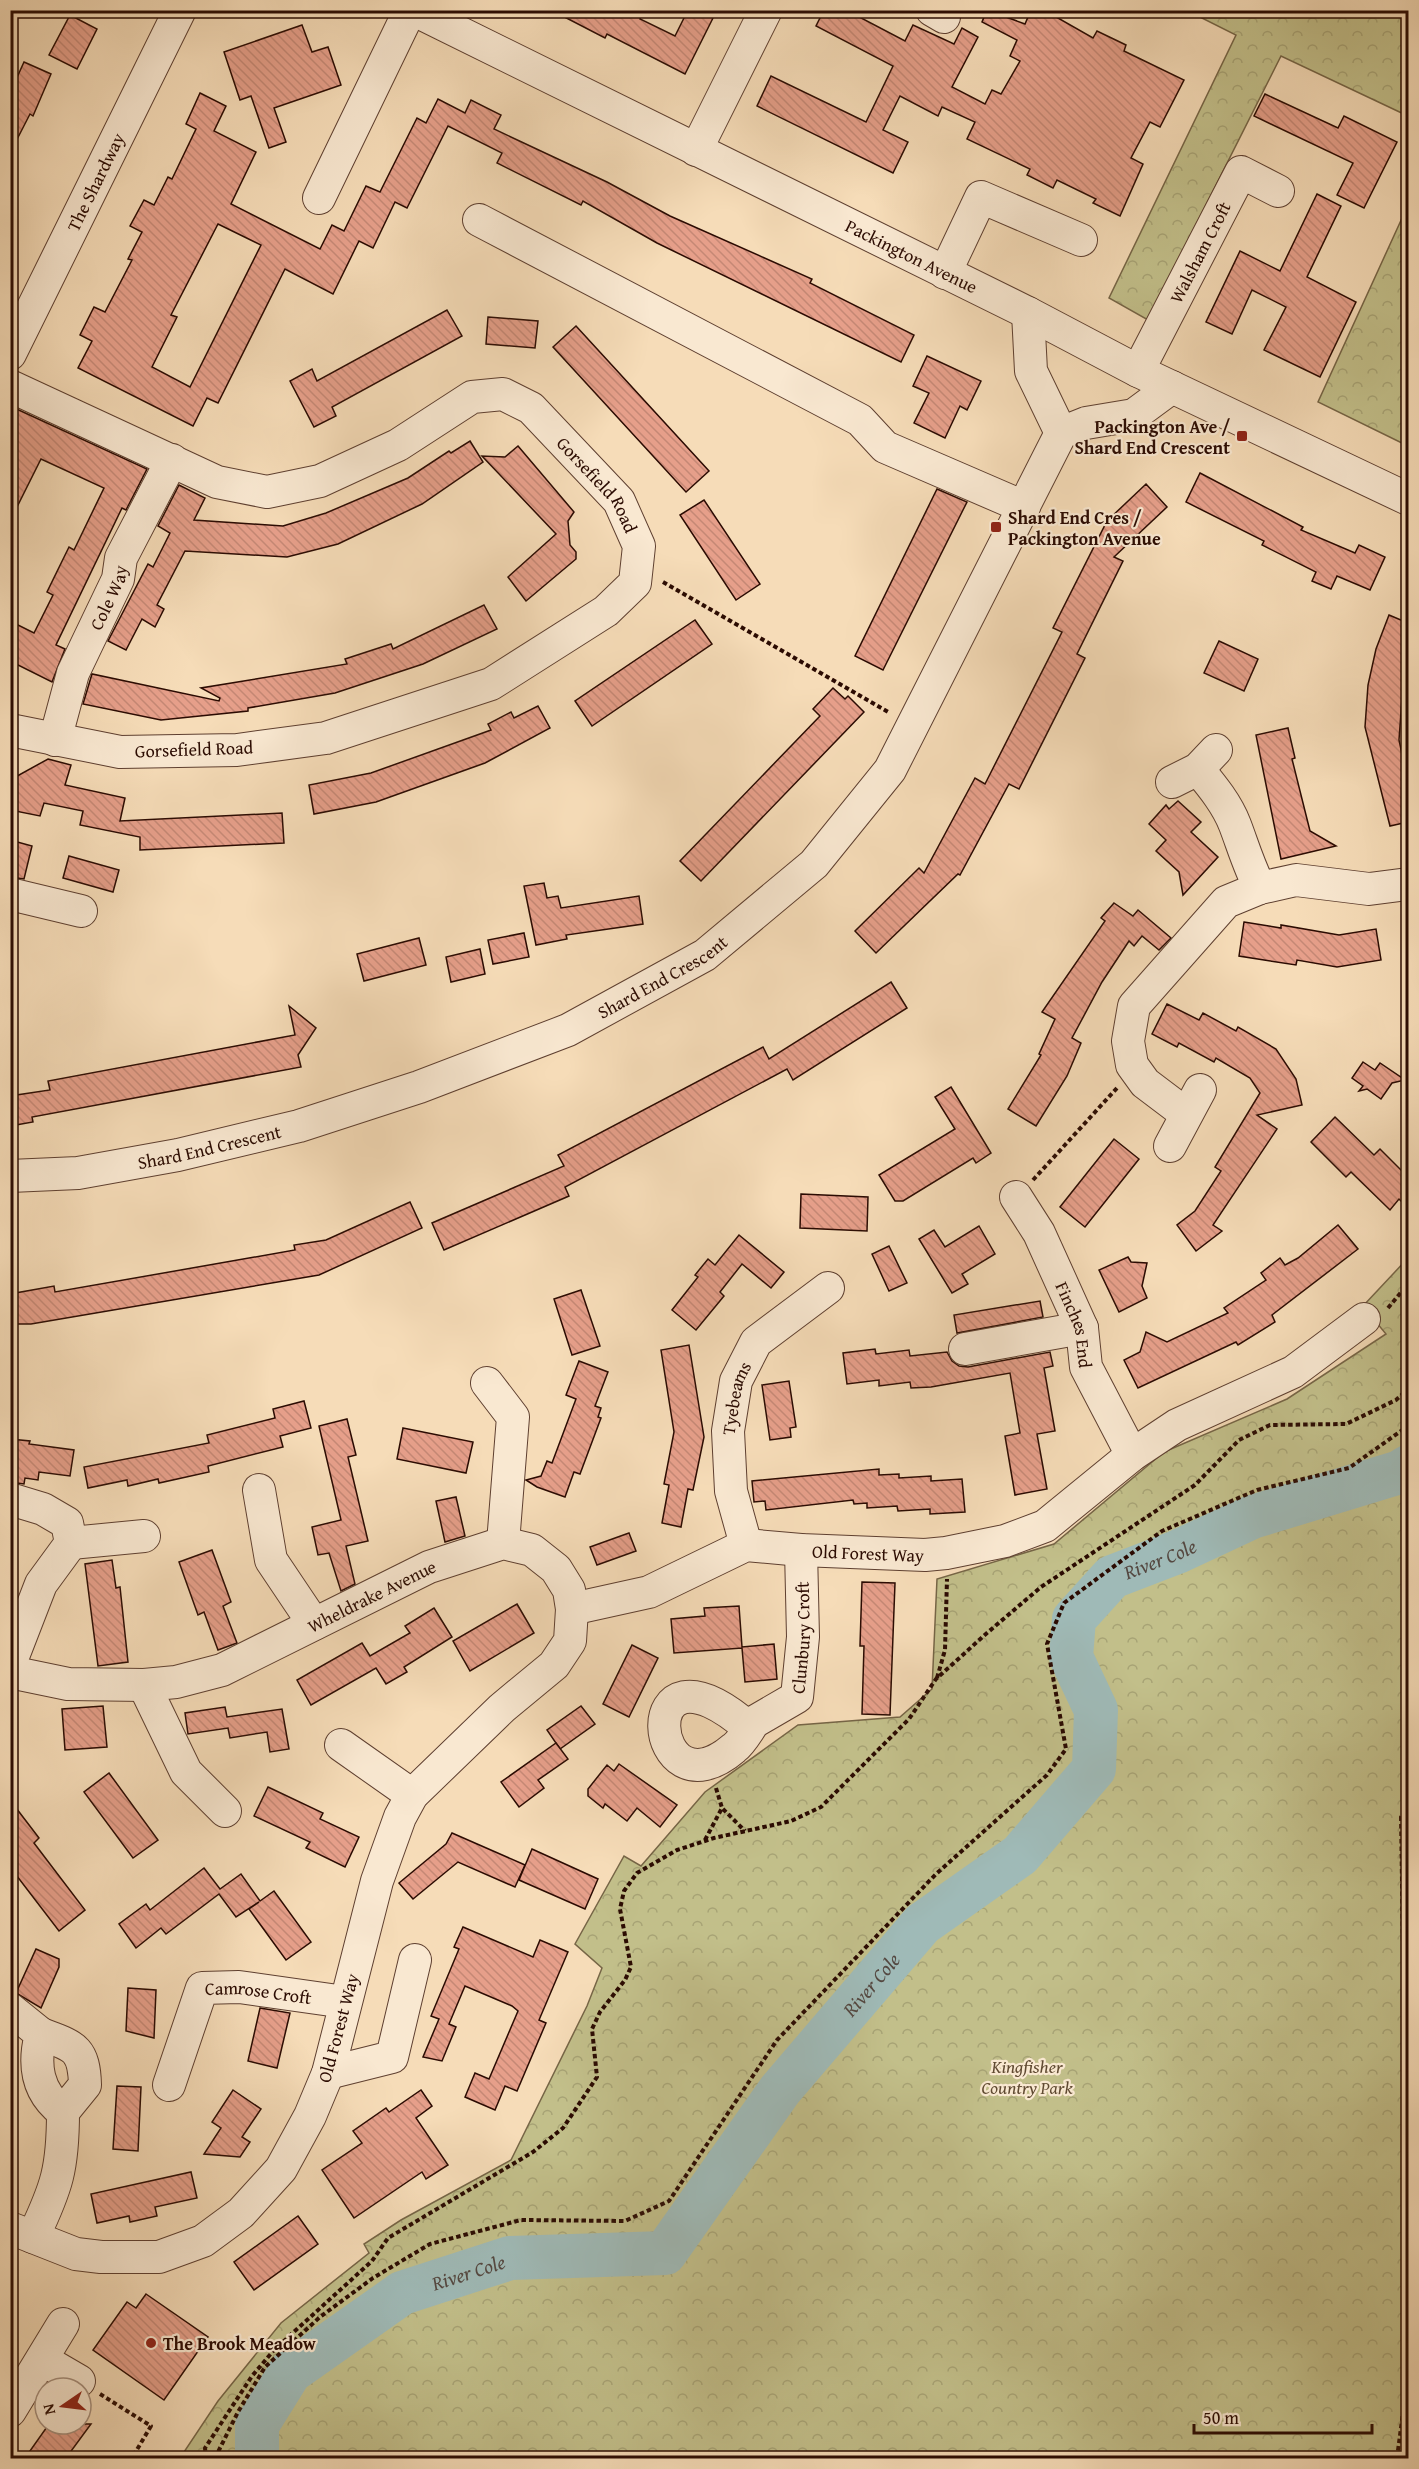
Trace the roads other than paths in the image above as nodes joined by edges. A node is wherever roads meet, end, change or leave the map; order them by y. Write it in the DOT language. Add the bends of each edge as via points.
graph roads {
  1 [pos="180,10"];
  2 [pos="412,10"];
  3 [pos="766,10"];
  4 [pos="696,150"];
  5 [pos="1278,191"];
  6 [pos="319,198"];
  7 [pos="479,220"];
  8 [pos="1081,240"];
  9 [pos="945,273"];
  10 [pos="1028,313"];
  11 [pos="10,354"];
  12 [pos="1138,371"];
  13 [pos="10,386"];
  14 [pos="1172,387"];
  15 [pos="1061,433"];
  16 [pos="172,460"];
  17 [pos="1408,498"];
  18 [pos="1024,507"];
  19 [pos="10,730"];
  20 [pos="56,740"];
  21 [pos="1195,767"];
  22 [pos="1408,884"];
  23 [pos="1260,888"];
  24 [pos="10,894"];
  25 [pos="81,911"];
  26 [pos="1170,1146"];
  27 [pos="10,1176"];
  28 [pos="1016,1197"];
  29 [pos="828,1288"];
  30 [pos="1364,1319"];
  31 [pos="1082,1328"];
  32 [pos="965,1349"];
  33 [pos="487,1383"];
  34 [pos="1132,1455"];
  35 [pos="259,1490"];
  36 [pos="10,1499"];
  37 [pos="144,1536"];
  38 [pos="503,1542"];
  39 [pos="71,1543"];
  40 [pos="746,1545"];
  41 [pos="801,1550"];
  42 [pos="572,1609"];
  43 [pos="314,1624"];
  44 [pos="10,1665"];
  45 [pos="10,1672"];
  46 [pos="144,1685"];
  47 [pos="749,1728"];
  48 [pos="341,1745"];
  49 [pos="412,1796"];
  50 [pos="225,1811"];
  51 [pos="415,1960"];
  52 [pos="345,2002"];
  53 [pos="10,2009"];
  54 [pos="40,2034"];
  55 [pos="328,2073"];
  56 [pos="169,2085"];
  57 [pos="63,2112"];
  58 [pos="22,2233"];
  59 [pos="63,2324"];
  60 [pos="43,2360"];
  61 [pos="72,2376"];
  62 [pos="10,2411"];
  1 -- 11 [label="street, The Shardway"];
  2 -- 4 [label="street, Packington Avenue"];
  2 -- 6 [label="street"];
  3 -- 4 [label="street"];
  4 -- 9 [label="street, Packington Avenue"];
  5 -- 12 [label="street, Walsham Croft" via="1241,172"];
  7 -- 18 [label="street" via="860,420 885,447"];
  8 -- 9 [label="street" via="981,198"];
  9 -- 10 [label="street, Packington Avenue"];
  10 -- 12 [label="street, Packington Avenue"];
  10 -- 15 [label="street" via="1031,371"];
  12 -- 14 [label="street, Packington Avenue"];
  13 -- 16 [label="street, Gorsefield Road"];
  14 -- 15 [label="street" via="1134,415 1086,423"];
  14 -- 17 [label="street, Packington Avenue"];
  15 -- 18 [label="street, Shard End Crescent"];
  16 -- 20 [label="street, Cole Way" via="121,558 118,579 73,673"];
  16 -- 20 [label="street, Gorsefield Road" via="217,482 267,492 320,481 398,445 472,397 503,394 531,408 619,501 639,546 635,583 606,611 491,684 326,738 237,750 120,752"];
  18 -- 27 [label="street, Shard End Crescent" via="890,770 814,864 705,955 568,1030 419,1087 299,1126 178,1155 78,1173"];
  19 -- 20 [label="street, Gorsefield Road"];
  21 -- 23 [label="street" via="1218,793 1235,824"];
  22 -- 23 [label="street" via="1369,889 1296,880"];
  23 -- 26 [label="street" via="1226,902 1134,1006 1128,1041 1132,1065 1144,1083 1193,1102"];
  24 -- 25 [label="street"];
  28 -- 31 [label="street, Finches End" via="1039,1233"];
  29 -- 40 [label="street, Tyebeams" via="756,1342 736,1381 728,1431 731,1491"];
  30 -- 34 [label="street, Old Forest Way" via="1293,1372 1177,1425"];
  31 -- 32 [label="street"];
  31 -- 34 [label="street, Finches End" via="1086,1367"];
  33 -- 38 [label="street" via="513,1417"];
  34 -- 41 [label="street, Old Forest Way" via="1045,1526 1005,1541 946,1553"];
  35 -- 43 [label="street" via="271,1560"];
  36 -- 39 [label="street" via="43,1509 67,1523"];
  37 -- 39 [label="street"];
  38 -- 42 [label="street" via="532,1550 556,1569 569,1590"];
  38 -- 43 [label="street, Wheldrake Avenue" via="429,1567"];
  39 -- 44 [label="street" via="40,1584"];
  40 -- 41 [label="street, Old Forest Way"];
  40 -- 42 [label="street" via="649,1592"];
  41 -- 47 [label="street, Clunbury Croft" via="803,1637 797,1697"];
  42 -- 49 [label="street, Old Forest Way" via="570,1641 554,1665 502,1708"];
  43 -- 46 [label="street, Wheldrake Avenue" via="222,1670 176,1682"];
  45 -- 46 [label="street, Wheldrake Avenue" via="68,1684"];
  46 -- 50 [label="street" via="186,1773"];
  48 -- 49 [label="street"];
  49 -- 52 [label="street, Old Forest Way" via="400,1817 377,1881"];
  51 -- 55 [label="street" via="392,2057"];
  52 -- 55 [label="street, Old Forest Way"];
  52 -- 56 [label="street, Camrose Croft" via="239,1987 202,1988"];
  53 -- 54 [label="street"];
  54 -- 57 [label="street" via="36,2053 39,2074 48,2101"];
  54 -- 57 [label="street" via="69,2044 84,2062 85,2085"];
  55 -- 58 [label="street, Old Forest Way" via="281,2169 241,2213 203,2241 159,2257 126,2258 76,2254"];
  57 -- 58 [label="street" via="63,2155 54,2192"];
  59 -- 60 [label="street"];
  60 -- 61 [label="street"];
  60 -- 62 [label="street"];
}
